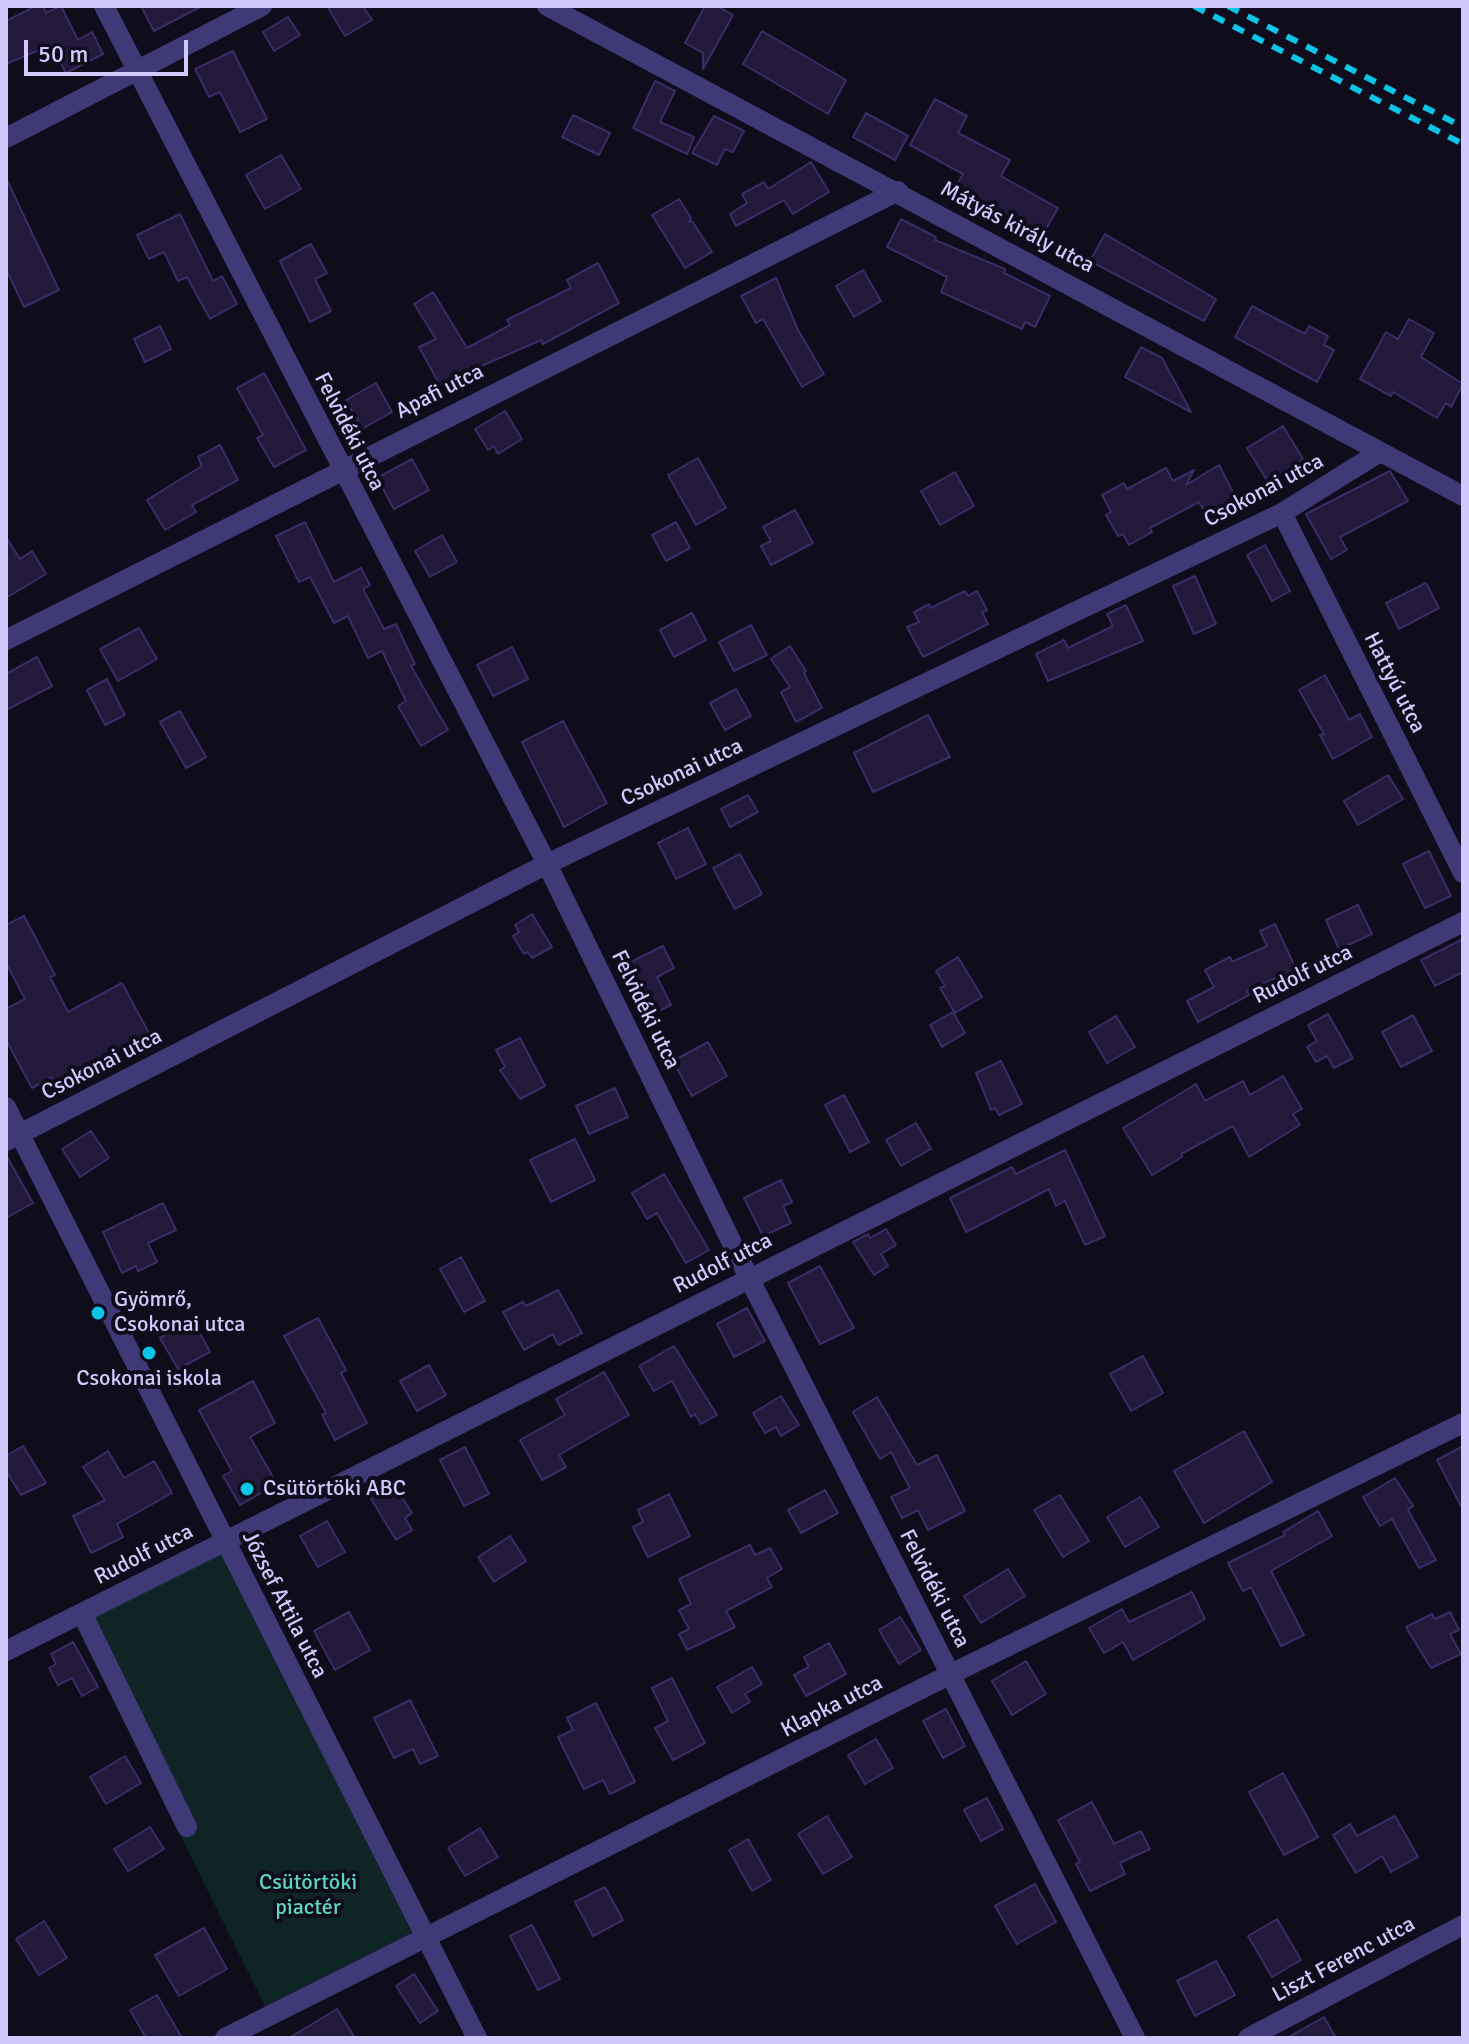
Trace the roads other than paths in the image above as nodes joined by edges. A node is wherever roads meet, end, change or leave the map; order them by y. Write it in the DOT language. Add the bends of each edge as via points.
graph roads {
  1 [pos="104,6"];
  2 [pos="262,6"];
  3 [pos="547,6"];
  4 [pos="136,74"];
  5 [pos="6,138"];
  6 [pos="898,191"];
  7 [pos="1380,452"];
  8 [pos="341,468"];
  9 [pos="1463,496"];
  10 [pos="1282,513"];
  11 [pos="6,640"];
  12 [pos="547,864"];
  13 [pos="1463,873"];
  14 [pos="1463,922"];
  15 [pos="6,1107"];
  16 [pos="13,1138"];
  17 [pos="749,1278"];
  18 [pos="1463,1423"];
  19 [pos="225,1541"];
  20 [pos="82,1613"];
  21 [pos="6,1651"];
  22 [pos="951,1674"];
  23 [pos="187,1827"];
  24 [pos="1463,1925"];
  25 [pos="427,1938"];
  26 [pos="225,2038"];
  27 [pos="477,2038"];
  28 [pos="1135,2038"];
  29 [pos="1248,2038"];
  1 -- 4 [label="street, Felvidéki utca"];
  2 -- 4 [label="street"];
  3 -- 6 [label="street, Mátyás király utca"];
  4 -- 5 [label="street"];
  4 -- 8 [label="street, Felvidéki utca"];
  6 -- 7 [label="street, Mátyás király utca"];
  6 -- 8 [label="street, Apafi utca"];
  7 -- 9 [label="street, Mátyás király utca"];
  7 -- 10 [label="street, Csokonai utca"];
  8 -- 11 [label="street, Apafi utca"];
  8 -- 12 [label="street, Felvidéki utca"];
  10 -- 12 [label="street, Csokonai utca"];
  10 -- 13 [label="street, Hattyú utca"];
  12 -- 16 [label="street, Csokonai utca"];
  12 -- 17 [label="street, Felvidéki utca"];
  14 -- 17 [label="street, Rudolf utca"];
  15 -- 16 [label="street, József Attila utca"];
  16 -- 19 [label="street, József Attila utca"];
  17 -- 19 [label="street, Rudolf utca"];
  17 -- 22 [label="street, Felvidéki utca"];
  18 -- 22 [label="street, Klapka utca"];
  19 -- 20 [label="street, Rudolf utca"];
  19 -- 25 [label="street, József Attila utca"];
  20 -- 21 [label="street, Rudolf utca"];
  20 -- 23 [label="street"];
  22 -- 25 [label="street, Klapka utca"];
  22 -- 28 [label="street, Felvidéki utca"];
  24 -- 29 [label="street, Liszt Ferenc utca"];
  25 -- 26 [label="street, Klapka utca"];
  25 -- 27 [label="street, József Attila utca"];
}
